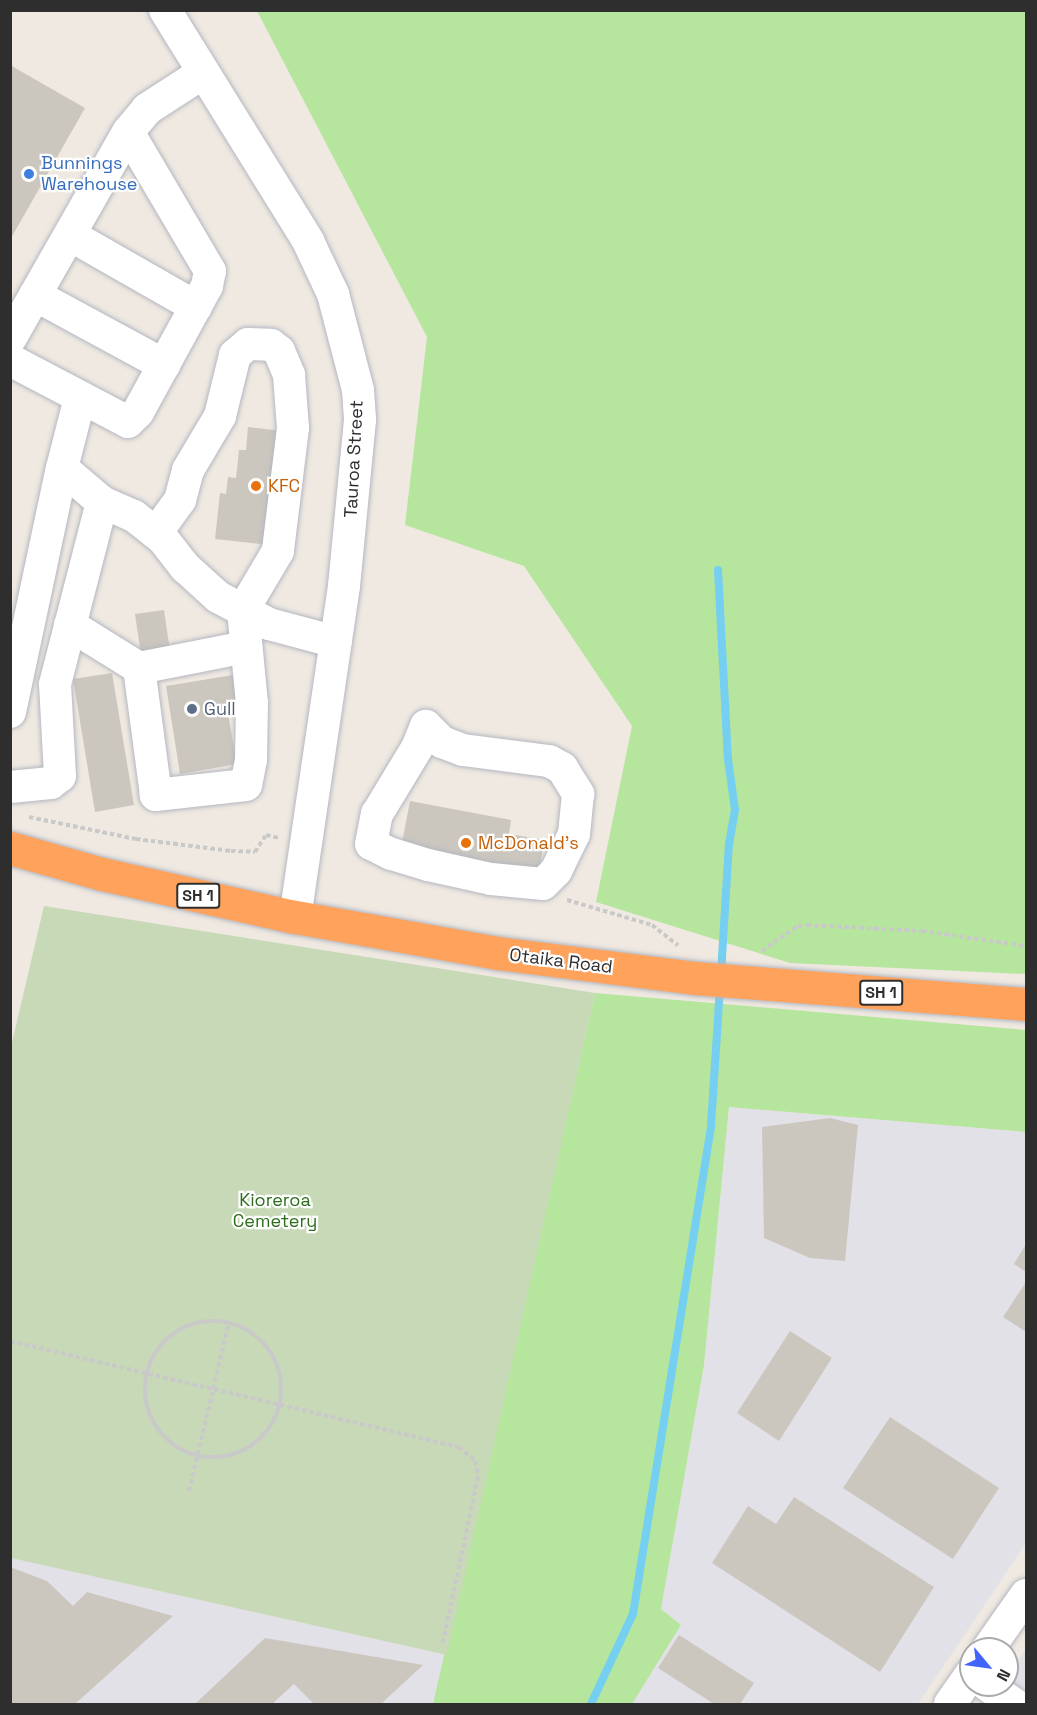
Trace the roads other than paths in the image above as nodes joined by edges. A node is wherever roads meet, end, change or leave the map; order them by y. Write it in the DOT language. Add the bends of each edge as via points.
graph roads {
  1 [pos="165,10"];
  2 [pos="201,74"];
  3 [pos="128,132"];
  4 [pos="70,235"];
  5 [pos="35,295"];
  6 [pos="196,307"];
  7 [pos="10,339"];
  8 [pos="10,360"];
  9 [pos="164,365"];
  10 [pos="80,398"];
  11 [pos="62,468"];
  12 [pos="102,502"];
  13 [pos="156,533"];
  14 [pos="243,610"];
  15 [pos="70,626"];
  16 [pos="336,642"];
  17 [pos="246,647"];
  18 [pos="139,668"];
  19 [pos="10,712"];
  20 [pos="10,787"];
  21 [pos="10,848"];
  22 [pos="10,868"];
  23 [pos="102,874"];
  24 [pos="543,884"];
  25 [pos="295,917"];
  26 [pos="1026,1004"];
  27 [pos="1026,1595"];
  28 [pos="996,1637"];
  29 [pos="959,1691"];
  30 [pos="950,1704"];
  1 -- 2 [label="street, Tauroa Street"];
  2 -- 3 [label="street" via="147,109"];
  2 -- 16 [label="street, Tauroa Street" via="308,241 333,294 351,354 360,420"];
  3 -- 4 [label="street"];
  3 -- 6 [label="street" via="210,271"];
  4 -- 5 [label="street"];
  4 -- 6 [label="street"];
  5 -- 7 [label="street"];
  5 -- 9 [label="street"];
  6 -- 9 [label="street"];
  8 -- 10 [label="street"];
  9 -- 10 [label="street" via="138,412 128,422"];
  10 -- 11 [label="street"];
  11 -- 12 [label="street"];
  11 -- 19 [label="street"];
  12 -- 13 [label="street" via="134,516"];
  12 -- 15 [label="street"];
  13 -- 14 [label="street" via="218,597"];
  13 -- 14 [label="street" via="180,500 188,470 220,416 235,355 248,344 271,345 279,351 289,375 293,428 278,551"];
  14 -- 16 [label="street" via="269,624"];
  14 -- 17 [label="street"];
  15 -- 18 [label="street"];
  15 -- 20 [label="street" via="55,684 60,776 51,783"];
  16 -- 25 [label="street, Tauroa Street"];
  17 -- 18 [label="street"];
  17 -- 18 [label="street" via="252,703 251,760 246,785 156,795"];
  21 -- 23 [label="highway, Otaika Road / SH 1"];
  22 -- 23 [label="highway, Otaika Road / SH 1"];
  23 -- 25 [label="highway, Otaika Road / SH 1"];
  24 -- 24 [label="street" via="491,879 428,865 370,844 377,814 426,726 442,742 463,750 549,761 562,768 578,794 574,834 556,872"];
  25 -- 26 [label="highway, Otaika Road / SH 1" via="497,953 695,978"];
  27 -- 28 [label="street"];
  29 -- 30 [label="street"];
}
